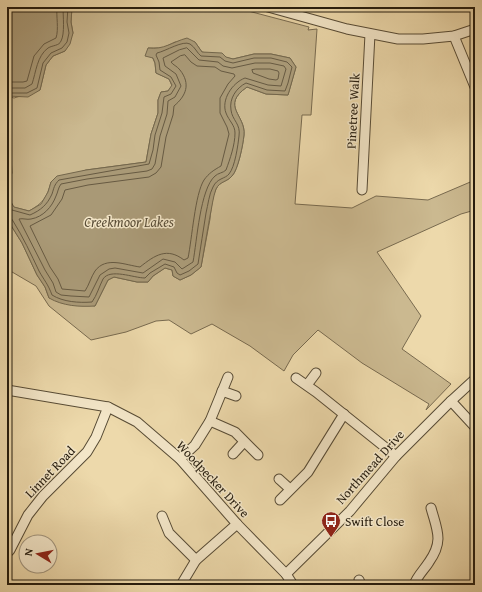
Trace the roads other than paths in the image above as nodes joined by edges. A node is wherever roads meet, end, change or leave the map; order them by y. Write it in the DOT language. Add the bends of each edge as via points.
graph roads {
  1 [pos="268,7"];
  2 [pos="475,29"];
  3 [pos="370,34"];
  4 [pos="454,36"];
  5 [pos="475,87"];
  6 [pos="362,190"];
  7 [pos="316,373"];
  8 [pos="228,377"];
  9 [pos="296,378"];
  10 [pos="475,379"];
  11 [pos="307,386"];
  12 [pos="7,390"];
  13 [pos="222,391"];
  14 [pos="236,396"];
  15 [pos="450,401"];
  16 [pos="108,407"];
  17 [pos="344,414"];
  18 [pos="210,421"];
  19 [pos="475,427"];
  20 [pos="244,442"];
  21 [pos="233,454"];
  22 [pos="258,455"];
  23 [pos="396,456"];
  24 [pos="180,459"];
  25 [pos="279,479"];
  26 [pos="290,490"];
  27 [pos="280,500"];
  28 [pos="431,508"];
  29 [pos="162,516"];
  30 [pos="237,524"];
  31 [pos="7,553"];
  32 [pos="196,560"];
  33 [pos="286,574"];
  34 [pos="181,585"];
  35 [pos="293,585"];
  36 [pos="414,585"];
  1 -- 3 [label="street"];
  2 -- 4 [label="street"];
  3 -- 4 [label="street" via="398,39"];
  3 -- 6 [label="street, Pinetree Walk"];
  4 -- 5 [label="street"];
  7 -- 11 [label="street"];
  8 -- 13 [label="street"];
  9 -- 11 [label="street"];
  10 -- 15 [label="street, Northmead Drive"];
  11 -- 17 [label="street"];
  12 -- 16 [label="street, Woodpecker Drive"];
  13 -- 14 [label="street"];
  13 -- 18 [label="street"];
  15 -- 19 [label="street"];
  15 -- 23 [label="street, Northmead Drive"];
  16 -- 24 [label="street, Woodpecker Drive" via="137,422"];
  16 -- 31 [label="street, Linnet Road" via="87,452 43,496 28,515"];
  17 -- 23 [label="street"];
  17 -- 26 [label="street" via="308,472"];
  18 -- 20 [label="street" via="235,432"];
  18 -- 24 [label="street" via="195,445"];
  20 -- 21 [label="street"];
  20 -- 22 [label="street"];
  23 -- 33 [label="street, Northmead Drive" via="350,510"];
  24 -- 30 [label="street, Woodpecker Drive"];
  25 -- 26 [label="street"];
  26 -- 27 [label="street"];
  28 -- 36 [label="street" via="439,536 436,551"];
  29 -- 32 [label="street" via="169,533"];
  30 -- 32 [label="street"];
  30 -- 33 [label="street, Woodpecker Drive"];
  32 -- 34 [label="street"];
  33 -- 35 [label="street, Woodpecker Drive"];
}
